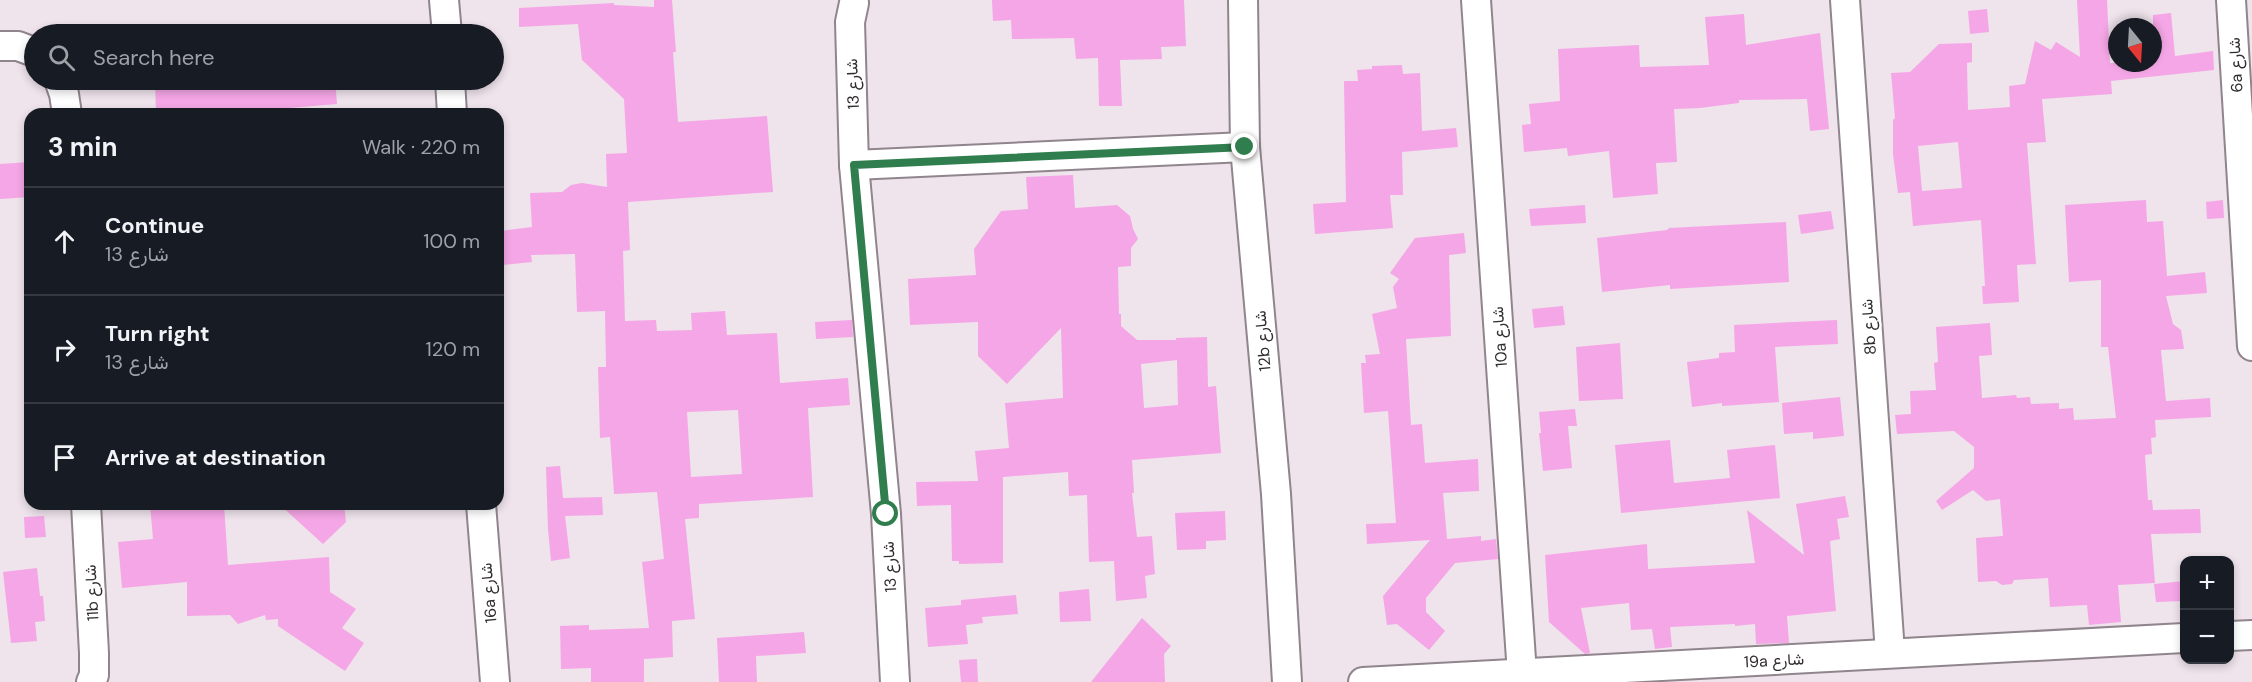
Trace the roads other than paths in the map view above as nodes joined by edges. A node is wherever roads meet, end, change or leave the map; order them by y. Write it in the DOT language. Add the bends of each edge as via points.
graph roads {
  1 [pos="444,0"];
  2 [pos="1243,0"];
  3 [pos="1476,0"];
  4 [pos="1845,0"];
  5 [pos="2231,0"];
  6 [pos="854,3"];
  7 [pos="446,24"];
  8 [pos="0,46"];
  9 [pos="24,48"];
  10 [pos="63,90"];
  11 [pos="451,90"];
  12 [pos="66,108"];
  13 [pos="452,108"];
  14 [pos="1245,147"];
  15 [pos="854,165"];
  16 [pos="2252,346"];
  17 [pos="86,510"];
  18 [pos="481,510"];
  19 [pos="2252,635"];
  20 [pos="2234,636"];
  21 [pos="2180,638"];
  22 [pos="1890,653"];
  23 [pos="1521,674"];
  24 [pos="91,682"];
  25 [pos="495,682"];
  26 [pos="895,682"];
  27 [pos="1287,682"];
  28 [pos="1363,682"];
  1 -- 7 [label="street"];
  2 -- 14 [label="street, 12b شارع"];
  3 -- 23 [label="street, 10a شارع"];
  4 -- 22 [label="street, 8b شارع"];
  5 -- 16 [label="street, 6a شارع"];
  6 -- 15 [label="street, شارع 13" via="850,22"];
  8 -- 9 [label="street"];
  10 -- 12 [label="street"];
  11 -- 13 [label="street"];
  14 -- 15 [label="street"];
  14 -- 27 [label="street, 12b شارع" via="1276,494"];
  15 -- 26 [label="street, شارع 13" via="886,514"];
  17 -- 24 [label="street, 11b شارع" via="94,653"];
  18 -- 25 [label="street, 16a شارع"];
  19 -- 20 [label="street"];
  21 -- 22 [label="street, 19a شارع"];
  22 -- 23 [label="street, 19a شارع"];
  23 -- 28 [label="street, 19a شارع"];
}
